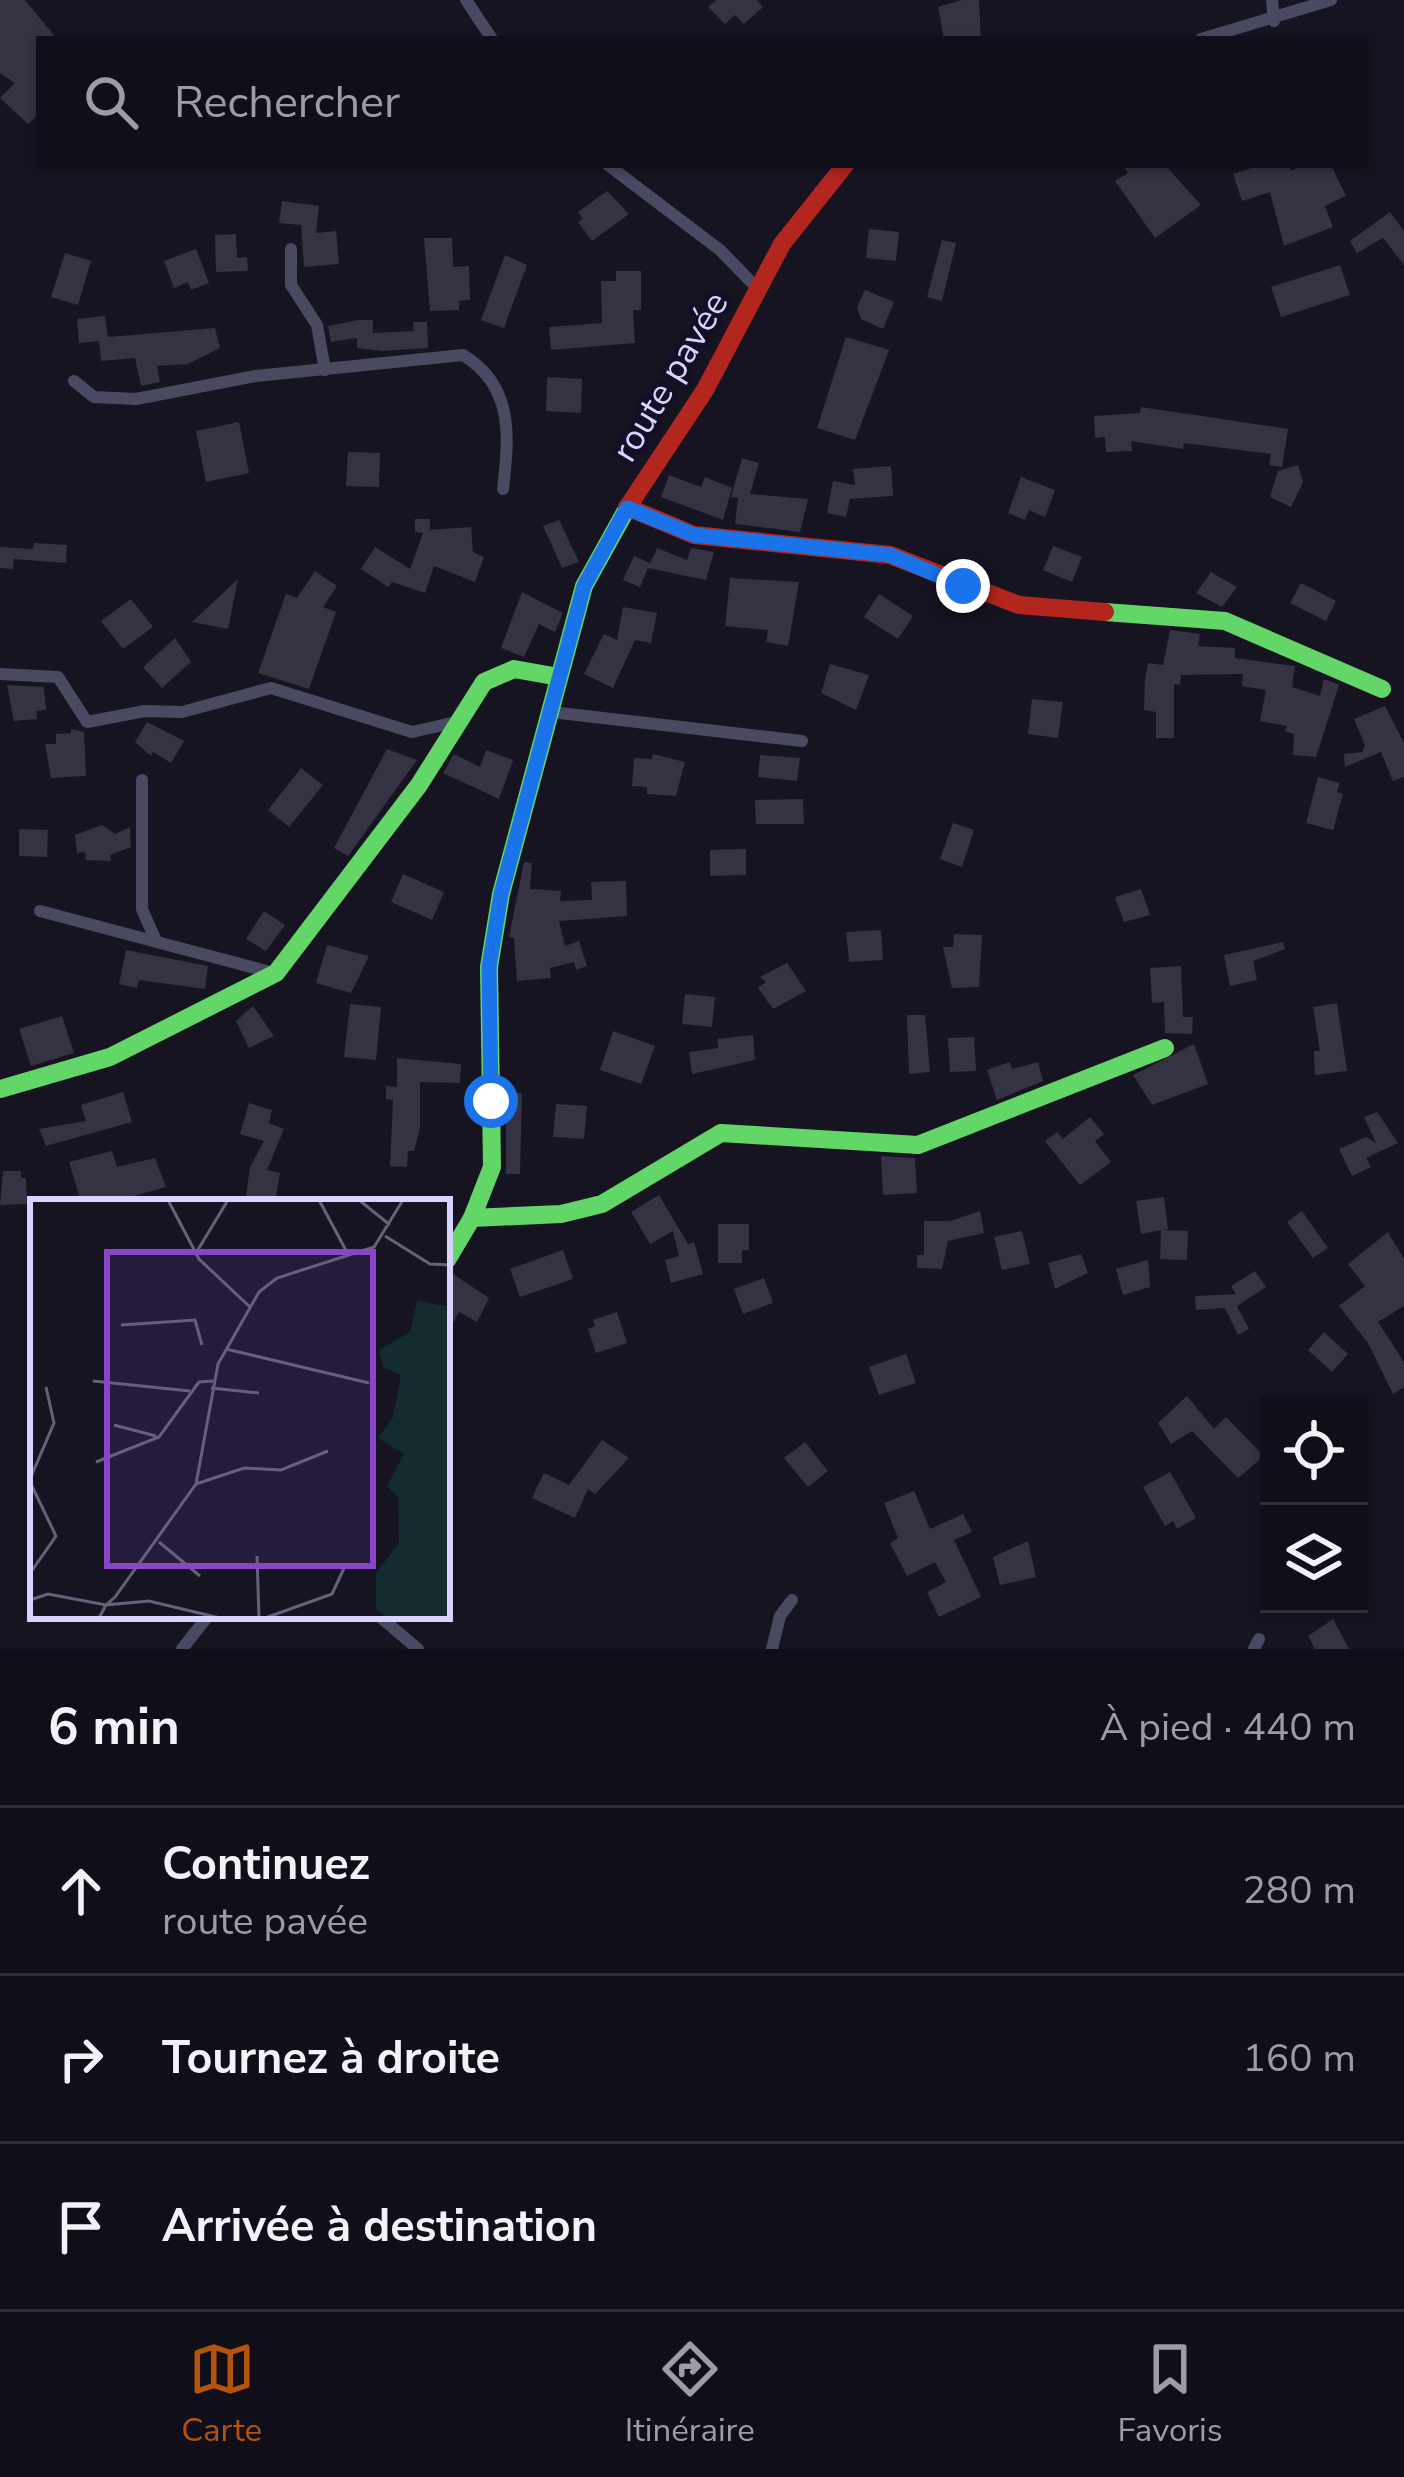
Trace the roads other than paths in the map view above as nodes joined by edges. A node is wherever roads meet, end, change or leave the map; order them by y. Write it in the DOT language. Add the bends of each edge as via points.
graph roads {
  1 [pos="1272,0"];
  2 [pos="1331,0"];
  3 [pos="468,1"];
  4 [pos="1274,21"];
  5 [pos="490,36"];
  6 [pos="1213,36"];
  7 [pos="612,168"];
  8 [pos="842,168"];
  9 [pos="291,249"];
  10 [pos="759,290"];
  11 [pos="326,370"];
  12 [pos="74,380"];
  13 [pos="503,489"];
  14 [pos="627,508"];
  15 [pos="0,674"];
  16 [pos="559,677"];
  17 [pos="1382,689"];
  18 [pos="551,712"];
  19 [pos="458,722"];
  20 [pos="802,741"];
  21 [pos="142,780"];
  22 [pos="40,911"];
  23 [pos="157,942"];
  24 [pos="276,973"];
  25 [pos="1165,1048"];
  26 [pos="0,1089"];
  27 [pos="472,1218"];
  28 [pos="450,1255"];
  29 [pos="792,1600"];
  30 [pos="206,1619"];
  31 [pos="383,1619"];
  32 [pos="182,1649"];
  33 [pos="418,1649"];
  34 [pos="772,1649"];
  1 -- 4 [label="street"];
  2 -- 4 [label="street"];
  3 -- 5 [label="street"];
  4 -- 6 [label="street"];
  7 -- 10 [label="street"];
  8 -- 10 [label="street, route pavée" via="777,244"];
  9 -- 11 [label="street" via="291,285 317,325"];
  10 -- 14 [label="street, route pavée"];
  11 -- 12 [label="street" via="136,399 94,398"];
  11 -- 13 [label="street" via="447,355 479,365 507,413"];
  14 -- 16 [label="street, route pavée" via="584,586"];
  14 -- 17 [label="street" via="694,535 890,555 1019,605 1225,621"];
  15 -- 19 [label="street" via="58,677 87,722 182,712 271,688 412,732"];
  16 -- 18 [label="street, route pavée"];
  16 -- 19 [label="street" via="495,673"];
  18 -- 20 [label="street"];
  18 -- 27 [label="street, route pavée" via="489,967 494,1142"];
  19 -- 24 [label="street"];
  21 -- 23 [label="street" via="142,909"];
  22 -- 23 [label="street"];
  23 -- 24 [label="street"];
  24 -- 26 [label="street" via="110,1057"];
  25 -- 27 [label="street" via="918,1145 721,1133 645,1183 569,1217"];
  27 -- 28 [label="street, route pavée"];
  29 -- 34 [label="street"];
  30 -- 32 [label="street"];
  31 -- 33 [label="street"];
}
